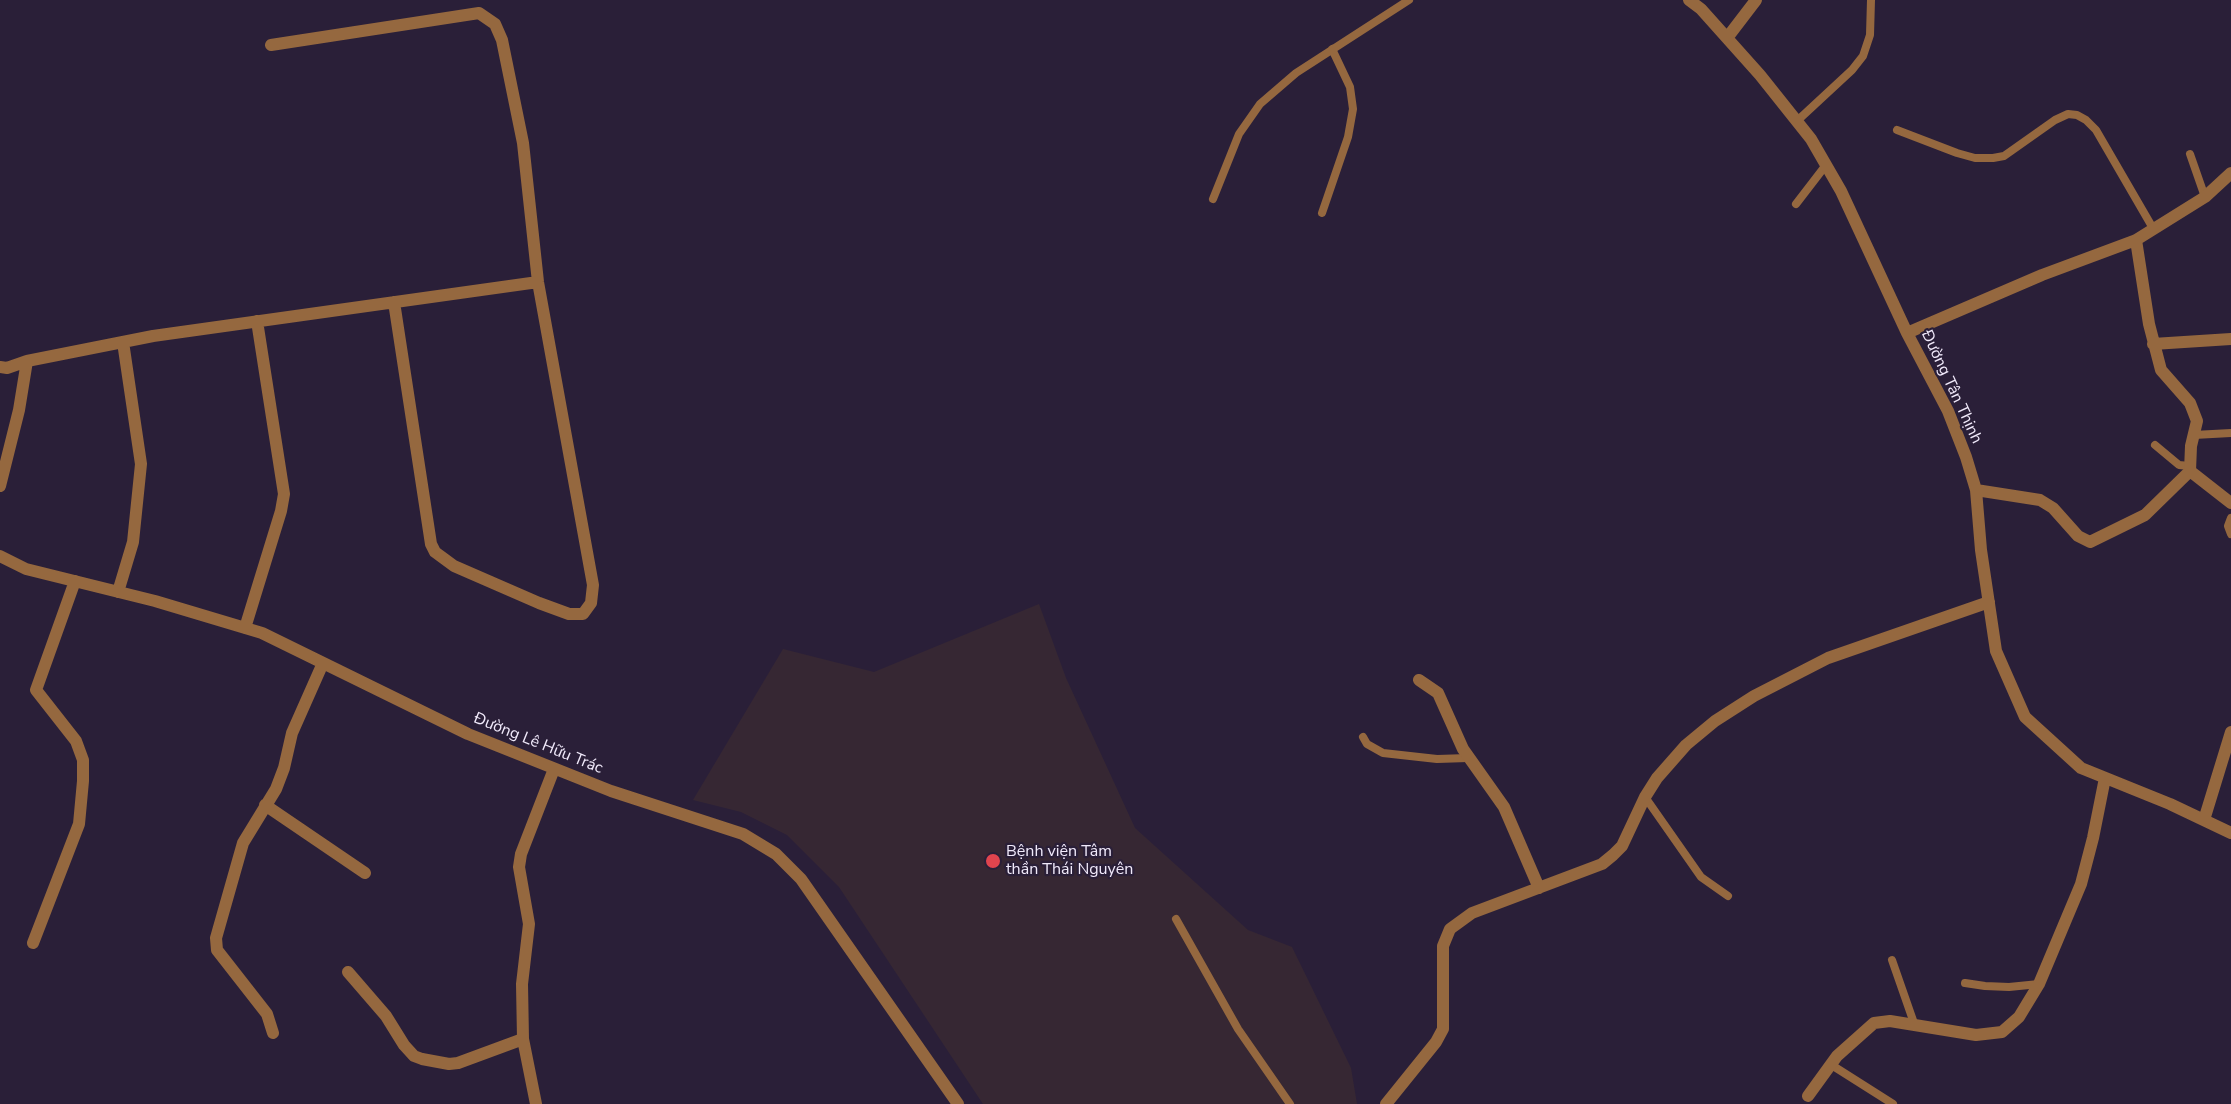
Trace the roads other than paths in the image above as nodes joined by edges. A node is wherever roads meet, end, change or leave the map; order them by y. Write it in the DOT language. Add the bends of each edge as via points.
graph roads {
  1 [pos="1409,0"];
  2 [pos="1689,0"];
  3 [pos="1756,0"];
  4 [pos="1871,0"];
  5 [pos="1727,38"];
  6 [pos="271,45"];
  7 [pos="1332,49"];
  8 [pos="1797,122"];
  9 [pos="1898,130"];
  10 [pos="2190,154"];
  11 [pos="1826,165"];
  12 [pos="2230,173"];
  13 [pos="2231,188"];
  14 [pos="2205,196"];
  15 [pos="1213,199"];
  16 [pos="1796,204"];
  17 [pos="1322,213"];
  18 [pos="2154,230"];
  19 [pos="2136,240"];
  20 [pos="538,282"];
  21 [pos="394,302"];
  22 [pos="257,321"];
  23 [pos="1907,333"];
  24 [pos="2231,339"];
  25 [pos="123,342"];
  26 [pos="2153,344"];
  27 [pos="27,361"];
  28 [pos="0,367"];
  29 [pos="2231,433"];
  30 [pos="2194,435"];
  31 [pos="2155,445"];
  32 [pos="2189,469"];
  33 [pos="0,486"];
  34 [pos="1976,490"];
  35 [pos="2231,502"];
  36 [pos="2231,518"];
  37 [pos="2231,534"];
  38 [pos="0,556"];
  39 [pos="75,581"];
  40 [pos="118,592"];
  41 [pos="1989,602"];
  42 [pos="245,628"];
  43 [pos="323,663"];
  44 [pos="1419,680"];
  45 [pos="2231,732"];
  46 [pos="1363,737"];
  47 [pos="1468,758"];
  48 [pos="555,769"];
  49 [pos="2105,778"];
  50 [pos="1645,798"];
  51 [pos="265,805"];
  52 [pos="2204,820"];
  53 [pos="2231,832"];
  54 [pos="364,873"];
  55 [pos="1539,888"];
  56 [pos="1728,896"];
  57 [pos="1176,920"];
  58 [pos="33,944"];
  59 [pos="1892,960"];
  60 [pos="348,972"];
  61 [pos="1965,982"];
  62 [pos="2039,984"];
  63 [pos="1916,1026"];
  64 [pos="273,1033"];
  65 [pos="523,1039"];
  66 [pos="1830,1064"];
  67 [pos="1808,1096"];
  68 [pos="536,1104"];
  69 [pos="958,1104"];
  70 [pos="1290,1104"];
  71 [pos="1386,1104"];
  72 [pos="1893,1104"];
  1 -- 7 [label="lane"];
  2 -- 5 [label="street, Đường Tân Thịnh"];
  3 -- 5 [label="street"];
  4 -- 8 [label="lane" via="1870,35 1863,56"];
  5 -- 8 [label="street, Đường Tân Thịnh"];
  6 -- 20 [label="street" via="479,13 495,24 502,40 523,143"];
  7 -- 15 [label="lane" via="1260,104 1239,134"];
  7 -- 17 [label="lane" via="1350,87 1353,109 1348,137"];
  8 -- 11 [label="street, Đường Tân Thịnh"];
  9 -- 18 [label="lane" via="1957,153 1993,158 2004,156 2055,120 2077,115 2096,130"];
  10 -- 14 [label="lane"];
  11 -- 16 [label="lane"];
  11 -- 23 [label="street, Đường Tân Thịnh"];
  12 -- 13 [label="street"];
  12 -- 14 [label="street"];
  14 -- 18 [label="street"];
  18 -- 19 [label="street"];
  19 -- 23 [label="street"];
  19 -- 26 [label="street"];
  20 -- 21 [label="street"];
  20 -- 21 [label="street" via="593,585 591,603 583,614 569,614 539,603 454,566 435,552"];
  21 -- 22 [label="street"];
  22 -- 25 [label="street"];
  22 -- 42 [label="street" via="284,494"];
  23 -- 34 [label="street, Đường Tân Thịnh" via="1948,411"];
  24 -- 26 [label="street"];
  25 -- 27 [label="street"];
  25 -- 40 [label="street" via="141,464 133,542"];
  26 -- 30 [label="street" via="2161,370 2194,410"];
  27 -- 28 [label="street"];
  27 -- 33 [label="street"];
  29 -- 30 [label="lane"];
  30 -- 32 [label="street"];
  31 -- 32 [label="lane"];
  32 -- 34 [label="street" via="2145,514 2090,542 2078,536 2053,508 2040,500"];
  32 -- 35 [label="street"];
  34 -- 41 [label="street, Đường Tân Thịnh"];
  36 -- 37 [label="lane"];
  38 -- 39 [label="street, Đường Lê Hữu Trác" via="26,569"];
  39 -- 40 [label="street, Đường Lê Hữu Trác"];
  39 -- 58 [label="street" via="36,690 76,741 83,760 79,824"];
  40 -- 42 [label="street, Đường Lê Hữu Trác"];
  41 -- 49 [label="street, Đường Tân Thịnh" via="1996,651 2025,717 2081,768"];
  41 -- 50 [label="street" via="1828,658 1754,696 1715,720 1686,745"];
  42 -- 43 [label="street, Đường Lê Hữu Trác"];
  43 -- 48 [label="street, Đường Lê Hữu Trác" via="468,734"];
  43 -- 51 [label="street" via="289,741 276,789"];
  44 -- 47 [label="street" via="1438,693"];
  45 -- 52 [label="street"];
  46 -- 47 [label="lane" via="1383,753"];
  47 -- 55 [label="street" via="1504,807"];
  48 -- 65 [label="street" via="519,867 529,924 522,984"];
  48 -- 69 [label="street, Đường Lê Hữu Trác" via="743,834 776,854 801,879"];
  49 -- 52 [label="street, Đường Tân Thịnh"];
  49 -- 62 [label="street" via="2080,884"];
  50 -- 55 [label="street" via="1622,846 1613,855 1602,864"];
  50 -- 56 [label="lane" via="1701,878"];
  51 -- 54 [label="street"];
  51 -- 64 [label="street" via="243,843 216,938 217,950 261,1004"];
  52 -- 53 [label="street, Đường Tân Thịnh"];
  55 -- 71 [label="street" via="1472,913 1450,928 1443,946 1443,1029"];
  57 -- 70 [label="lane" via="1238,1029"];
  59 -- 63 [label="lane"];
  60 -- 65 [label="street" via="414,1056 458,1063"];
  61 -- 62 [label="lane" via="2009,987"];
  62 -- 63 [label="street" via="2019,1017 2002,1032 1976,1035"];
  63 -- 66 [label="street" via="1890,1021 1874,1023"];
  65 -- 68 [label="street"];
  66 -- 67 [label="street"];
  66 -- 72 [label="lane"];
}
